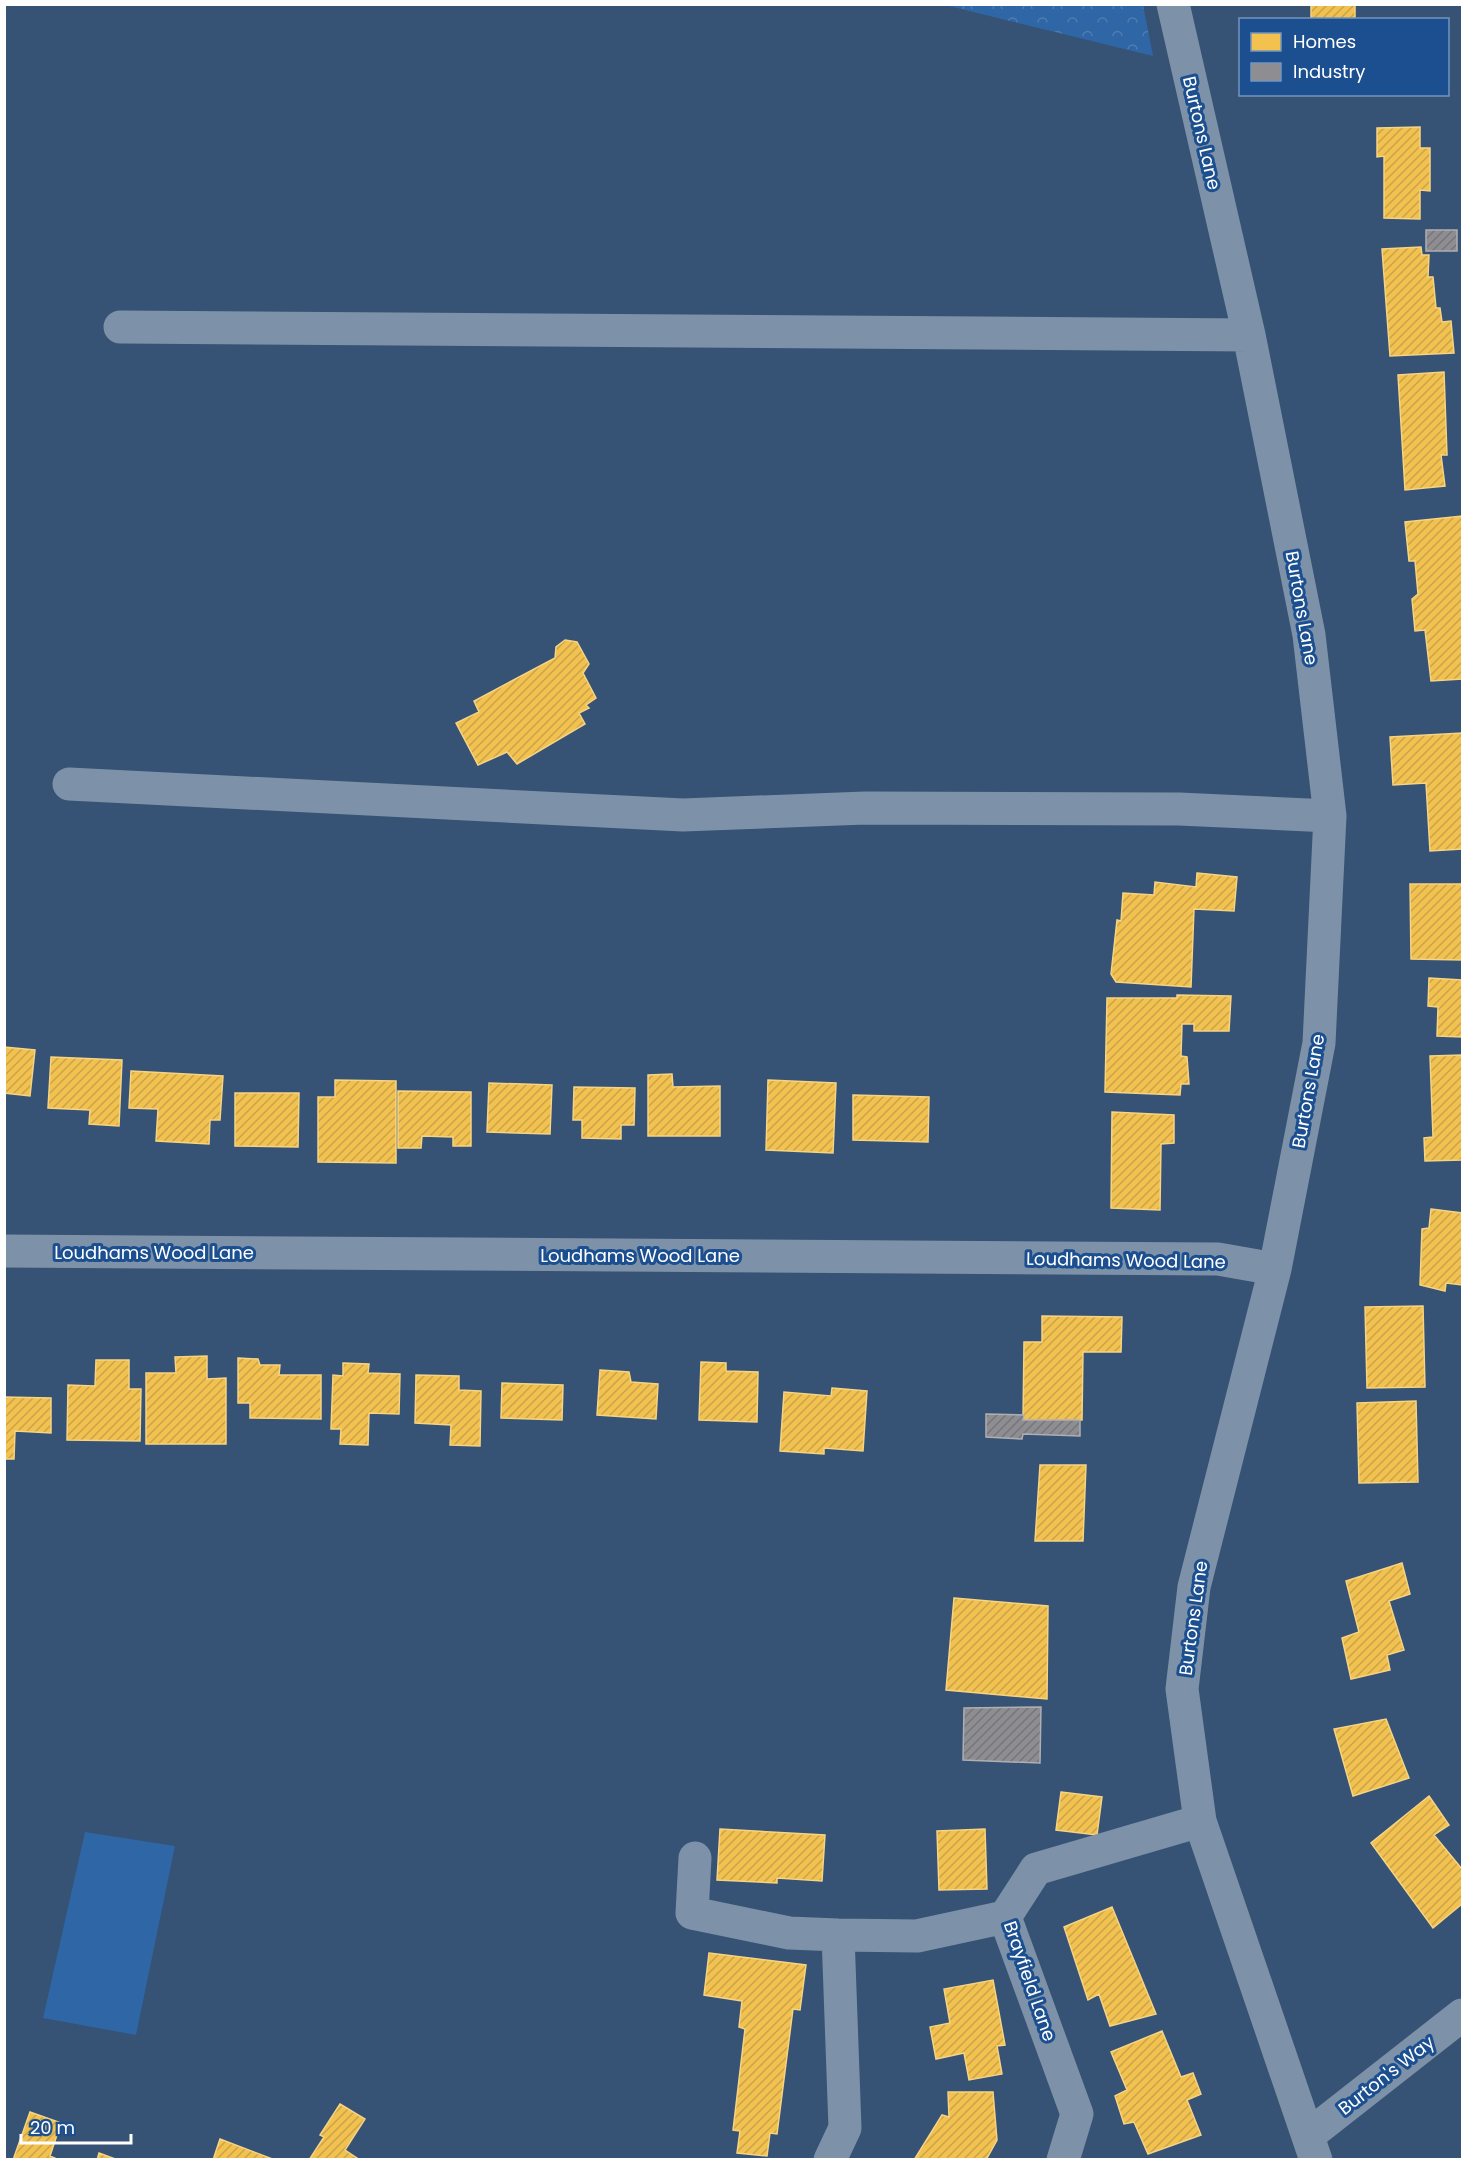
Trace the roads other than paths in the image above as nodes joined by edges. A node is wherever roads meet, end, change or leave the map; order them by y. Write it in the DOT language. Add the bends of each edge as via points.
graph roads {
  1 [pos="1173,4"];
  2 [pos="120,327"];
  3 [pos="1249,335"];
  4 [pos="69,784"];
  5 [pos="1330,816"];
  6 [pos="4,1251"];
  7 [pos="1275,1269"];
  8 [pos="1200,1821"];
  9 [pos="695,1858"];
  10 [pos="1005,1917"];
  11 [pos="838,1935"];
  12 [pos="1462,2015"];
  13 [pos="1313,2147"];
  14 [pos="830,2160"];
  15 [pos="1063,2160"];
  1 -- 3 [label="street, Burtons Lane"];
  2 -- 3 [label="street"];
  3 -- 5 [label="street, Burtons Lane" via="1309,634"];
  4 -- 5 [label="street" via="683,815 864,807 1189,810"];
  5 -- 7 [label="street, Burtons Lane" via="1319,1043"];
  6 -- 7 [label="street, Loudhams Wood Lane" via="1218,1260"];
  7 -- 8 [label="street, Burtons Lane" via="1194,1587 1182,1689"];
  8 -- 10 [label="street, Brayfield Lane" via="1036,1869"];
  8 -- 13 [label="street, Burtons Lane"];
  9 -- 11 [label="street" via="692,1913 789,1933"];
  10 -- 11 [label="street" via="916,1935"];
  10 -- 15 [label="street, Brayfield Lane" via="1077,2114"];
  11 -- 14 [label="street" via="845,2128"];
  12 -- 13 [label="street, Burton's Way"];
}
